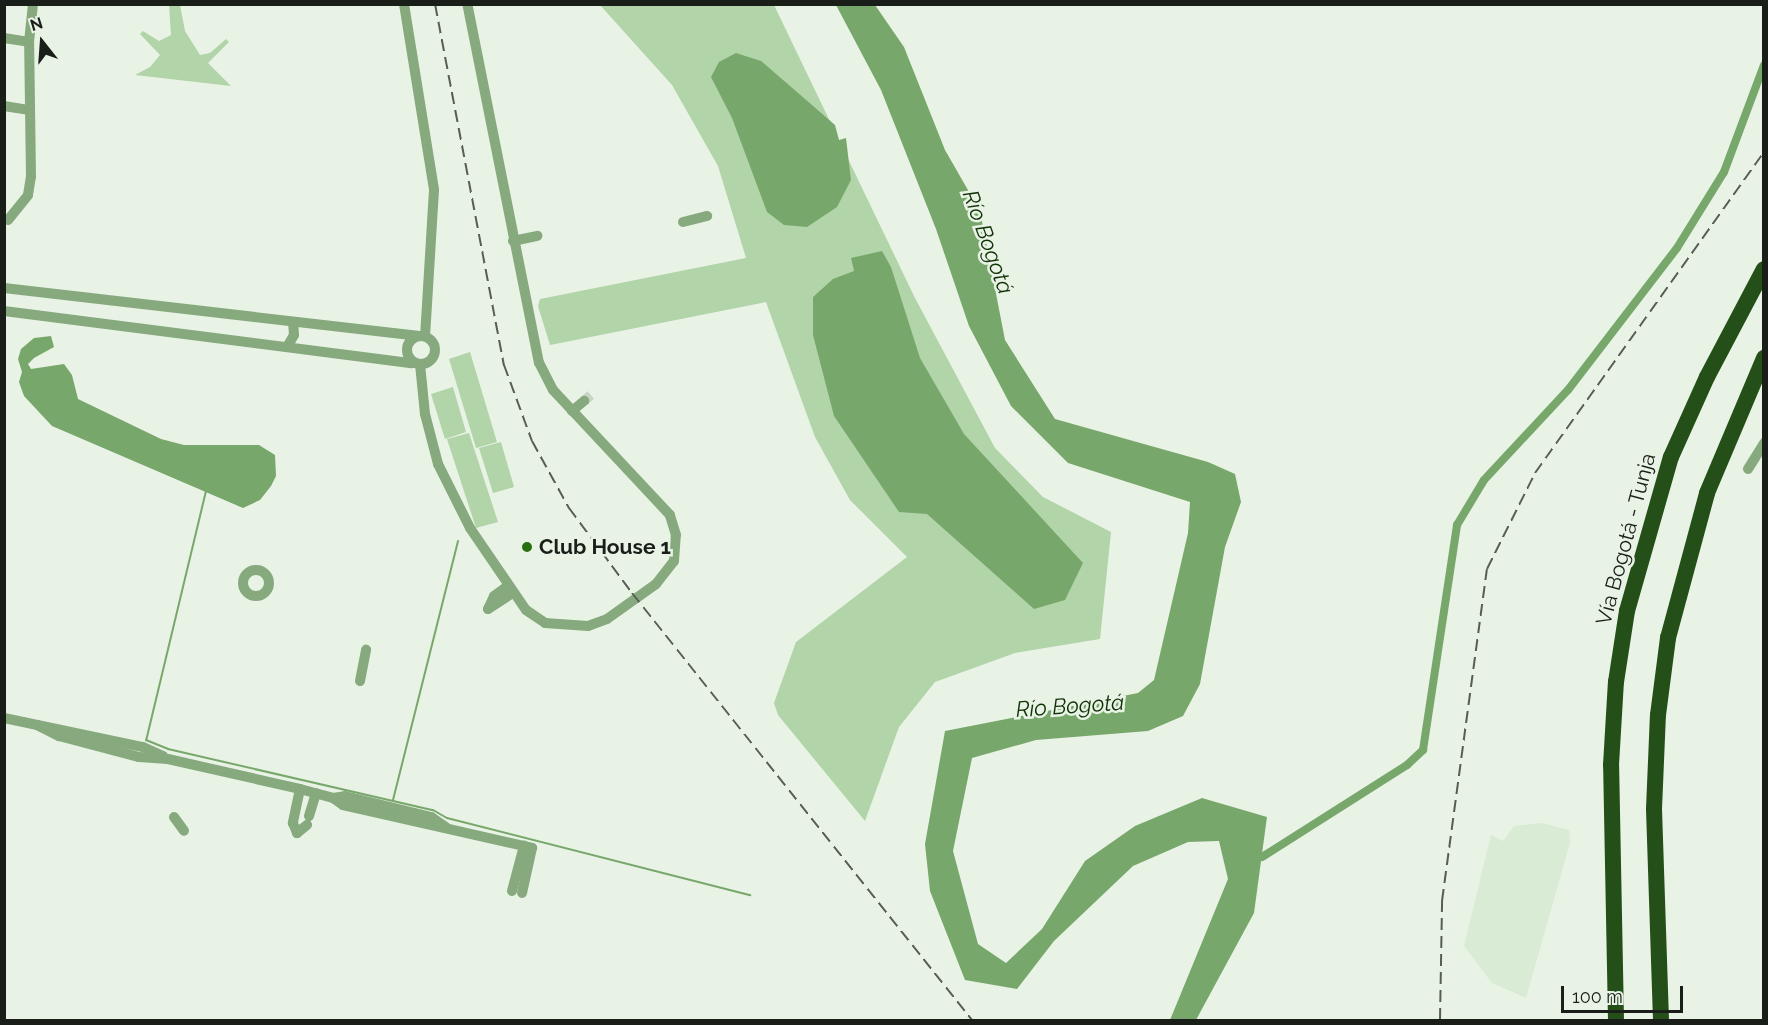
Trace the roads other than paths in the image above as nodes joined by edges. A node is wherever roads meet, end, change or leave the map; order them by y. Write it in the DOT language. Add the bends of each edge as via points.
graph roads {
  1 [pos="33,4"];
  2 [pos="404,4"];
  3 [pos="467,4"];
  4 [pos="4,38"];
  5 [pos="29,42"];
  6 [pos="4,106"];
  7 [pos="30,110"];
  8 [pos="707,216"];
  9 [pos="8,220"];
  10 [pos="683,222"];
  11 [pos="537,236"];
  12 [pos="513,241"];
  13 [pos="1764,269"];
  14 [pos="4,288"];
  15 [pos="4,311"];
  16 [pos="293,322"];
  17 [pos="421,336"];
  18 [pos="287,347"];
  19 [pos="1764,358"];
  20 [pos="416,364"];
  21 [pos="584,401"];
  22 [pos="572,411"];
  23 [pos="1764,443"];
  24 [pos="1748,469"];
  25 [pos="366,650"];
  26 [pos="360,681"];
  27 [pos="4,718"];
  28 [pos="300,789"];
  29 [pos="315,793"];
  30 [pos="174,818"];
  31 [pos="184,831"];
  32 [pos="517,892"];
  33 [pos="1616,1020"];
  34 [pos="1661,1020"];
  1 -- 5 [label="street"];
  2 -- 17 [label="street" via="434,190"];
  3 -- 12 [label="street"];
  4 -- 5 [label="street"];
  5 -- 7 [label="street"];
  6 -- 7 [label="street"];
  7 -- 9 [label="street" via="28,195"];
  8 -- 10 [label="street"];
  11 -- 12 [label="street"];
  12 -- 22 [label="street" via="539,363 553,390"];
  13 -- 33 [label="highway, Vía Bogotá - Tunja" via="1707,376 1671,457 1627,611 1616,682 1611,765"];
  14 -- 16 [label="street"];
  15 -- 18 [label="street"];
  16 -- 17 [label="street"];
  16 -- 18 [label="street" via="294,335"];
  17 -- 20 [label="street" via="406,348"];
  17 -- 20 [label="street" via="434,344 435,353 429,362"];
  18 -- 20 [label="street"];
  19 -- 34 [label="highway" via="1707,493 1668,638 1658,715 1654,808"];
  20 -- 22 [label="street" via="438,465 470,528 510,590 526,610 545,623 588,626 607,620 656,584 674,561 676,535 670,515"];
  21 -- 22 [label="street"];
  23 -- 24 [label="street"];
  25 -- 26 [label="street"];
  27 -- 28 [label="street" via="63,727 143,747 168,759"];
  28 -- 29 [label="street"];
  28 -- 29 [label="street" via="293,823 297,833 308,821"];
  29 -- 32 [label="street" via="431,816 446,827 528,847"];
  30 -- 31 [label="street"];
}
